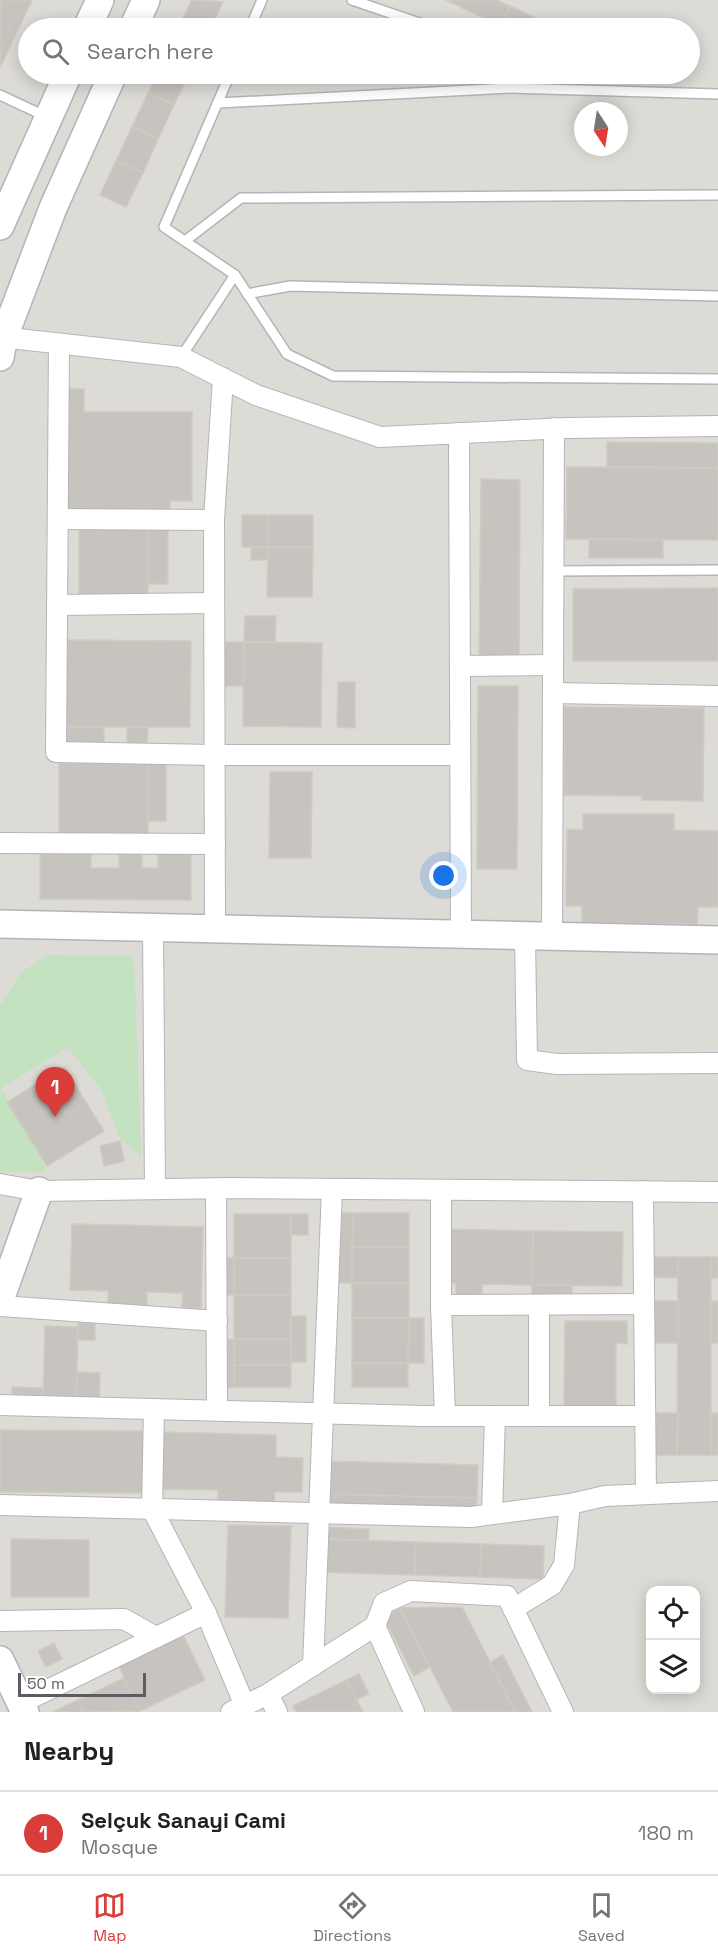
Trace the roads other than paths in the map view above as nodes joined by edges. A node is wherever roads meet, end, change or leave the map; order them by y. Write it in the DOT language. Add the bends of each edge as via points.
graph roads {
  1 [pos="100,0"];
  2 [pos="146,0"];
  3 [pos="262,0"];
  4 [pos="352,0"];
  5 [pos="92,18"];
  6 [pos="138,18"];
  7 [pos="254,18"];
  8 [pos="405,18"];
  9 [pos="63,84"];
  10 [pos="109,84"];
  11 [pos="226,84"];
  12 [pos="507,84"];
  13 [pos="510,88"];
  14 [pos="718,94"];
  15 [pos="0,96"];
  16 [pos="218,103"];
  17 [pos="48,117"];
  18 [pos="718,195"];
  19 [pos="0,226"];
  20 [pos="185,241"];
  21 [pos="235,275"];
  22 [pos="247,294"];
  23 [pos="718,296"];
  24 [pos="1,344"];
  25 [pos="59,344"];
  26 [pos="181,357"];
  27 [pos="223,378"];
  28 [pos="718,379"];
  29 [pos="718,426"];
  30 [pos="554,428"];
  31 [pos="459,433"];
  32 [pos="58,519"];
  33 [pos="214,519"];
  34 [pos="718,570"];
  35 [pos="553,571"];
  36 [pos="214,603"];
  37 [pos="57,605"];
  38 [pos="553,664"];
  39 [pos="460,666"];
  40 [pos="553,693"];
  41 [pos="718,696"];
  42 [pos="214,755"];
  43 [pos="460,755"];
  44 [pos="0,843"];
  45 [pos="214,844"];
  46 [pos="0,924"];
  47 [pos="153,928"];
  48 [pos="215,930"];
  49 [pos="460,936"];
  50 [pos="525,937"];
  51 [pos="552,938"];
  52 [pos="718,940"];
  53 [pos="718,1063"];
  54 [pos="0,1184"];
  55 [pos="155,1189"];
  56 [pos="216,1189"];
  57 [pos="332,1189"];
  58 [pos="39,1191"];
  59 [pos="441,1191"];
  60 [pos="643,1191"];
  61 [pos="718,1192"];
  62 [pos="0,1300"];
  63 [pos="644,1304"];
  64 [pos="441,1305"];
  65 [pos="539,1305"];
  66 [pos="0,1306"];
  67 [pos="217,1321"];
  68 [pos="0,1405"];
  69 [pos="154,1409"];
  70 [pos="217,1410"];
  71 [pos="323,1413"];
  72 [pos="445,1416"];
  73 [pos="495,1416"];
  74 [pos="539,1416"];
  75 [pos="645,1416"];
  76 [pos="718,1491"];
  77 [pos="646,1494"];
  78 [pos="570,1504"];
  79 [pos="0,1506"];
  80 [pos="152,1509"];
  81 [pos="319,1513"];
  82 [pos="492,1515"];
  83 [pos="513,1609"];
  84 [pos="206,1613"];
  85 [pos="0,1621"];
  86 [pos="375,1626"];
  87 [pos="156,1637"];
  88 [pos="0,1660"];
  89 [pos="313,1666"];
  90 [pos="268,1694"];
  91 [pos="23,1708"];
  92 [pos="238,1709"];
  93 [pos="278,1712"];
  94 [pos="414,1712"];
  95 [pos="562,1712"];
  1 -- 5 [label="street"];
  2 -- 6 [label="street"];
  3 -- 7 [label="lane"];
  4 -- 8 [label="lane"];
  9 -- 17 [label="street"];
  10 -- 24 [label="street" via="53,208"];
  11 -- 16 [label="lane"];
  12 -- 13 [label="lane"];
  13 -- 14 [label="lane"];
  13 -- 16 [label="lane"];
  15 -- 17 [label="lane"];
  16 -- 20 [label="lane" via="164,227"];
  17 -- 19 [label="street"];
  18 -- 20 [label="lane" via="241,198"];
  20 -- 21 [label="lane"];
  21 -- 22 [label="lane"];
  21 -- 26 [label="lane"];
  22 -- 23 [label="lane" via="290,286"];
  22 -- 28 [label="lane" via="287,354 333,376"];
  24 -- 25 [label="street"];
  25 -- 26 [label="street"];
  25 -- 32 [label="street"];
  26 -- 27 [label="street"];
  27 -- 31 [label="street" via="256,394 380,436"];
  27 -- 33 [label="street"];
  29 -- 30 [label="street"];
  30 -- 31 [label="street"];
  30 -- 35 [label="street"];
  31 -- 39 [label="street"];
  32 -- 33 [label="street"];
  32 -- 37 [label="street"];
  33 -- 36 [label="street"];
  34 -- 35 [label="lane"];
  35 -- 38 [label="street"];
  36 -- 37 [label="street"];
  36 -- 42 [label="street"];
  37 -- 42 [label="street" via="56,752"];
  38 -- 39 [label="street"];
  38 -- 40 [label="street"];
  39 -- 43 [label="street"];
  40 -- 41 [label="street"];
  40 -- 51 [label="street"];
  42 -- 43 [label="street"];
  42 -- 45 [label="street"];
  43 -- 49 [label="street"];
  44 -- 45 [label="street"];
  45 -- 48 [label="street"];
  46 -- 47 [label="street"];
  47 -- 48 [label="street"];
  47 -- 55 [label="street"];
  48 -- 49 [label="street"];
  49 -- 50 [label="street"];
  50 -- 51 [label="street"];
  50 -- 53 [label="street" via="526,1060 557,1064"];
  51 -- 52 [label="street"];
  54 -- 58 [label="street"];
  55 -- 56 [label="street"];
  55 -- 58 [label="street"];
  56 -- 57 [label="street"];
  56 -- 67 [label="street"];
  57 -- 59 [label="street"];
  57 -- 71 [label="street"];
  58 -- 62 [label="street"];
  59 -- 60 [label="street"];
  59 -- 64 [label="street"];
  60 -- 61 [label="street"];
  60 -- 63 [label="street"];
  63 -- 65 [label="street"];
  63 -- 75 [label="street"];
  64 -- 65 [label="street"];
  64 -- 72 [label="street"];
  65 -- 74 [label="street"];
  66 -- 67 [label="street"];
  67 -- 70 [label="street"];
  68 -- 69 [label="street"];
  69 -- 70 [label="street"];
  69 -- 80 [label="street"];
  70 -- 71 [label="street"];
  71 -- 72 [label="street"];
  71 -- 81 [label="street"];
  72 -- 73 [label="street"];
  73 -- 74 [label="street"];
  73 -- 82 [label="street"];
  74 -- 75 [label="street"];
  75 -- 77 [label="street"];
  76 -- 77 [label="street"];
  77 -- 78 [label="street" via="604,1496"];
  78 -- 82 [label="street"];
  78 -- 83 [label="street" via="564,1565 552,1586"];
  79 -- 80 [label="street"];
  80 -- 81 [label="street"];
  80 -- 84 [label="street"];
  81 -- 82 [label="street"];
  81 -- 89 [label="street"];
  83 -- 86 [label="street" via="507,1596 411,1591 384,1604"];
  83 -- 95 [label="street"];
  84 -- 87 [label="street"];
  84 -- 92 [label="street"];
  85 -- 87 [label="street" via="124,1619"];
  86 -- 89 [label="street"];
  86 -- 94 [label="street"];
  87 -- 91 [label="street"];
  88 -- 91 [label="street"];
  89 -- 90 [label="street"];
  90 -- 92 [label="street"];
  90 -- 93 [label="street"];
}
